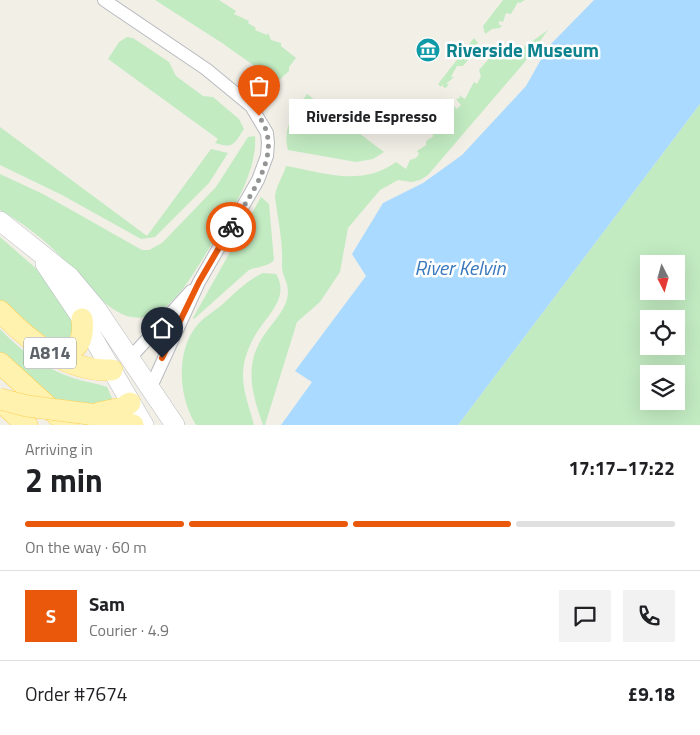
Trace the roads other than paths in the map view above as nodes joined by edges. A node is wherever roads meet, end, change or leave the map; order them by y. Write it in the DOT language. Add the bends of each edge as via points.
graph roads {
  1 [pos="104,0"];
  2 [pos="0,221"];
  3 [pos="36,250"];
  4 [pos="199,282"];
  5 [pos="0,311"];
  6 [pos="82,319"];
  7 [pos="50,354"];
  8 [pos="131,357"];
  9 [pos="0,363"];
  10 [pos="112,370"];
  11 [pos="150,388"];
  12 [pos="0,400"];
  13 [pos="125,415"];
  14 [pos="27,425"];
  15 [pos="68,425"];
  16 [pos="144,425"];
  17 [pos="175,425"];
  1 -- 4 [label="street" via="206,69 251,106 267,133 267,156 258,180"];
  2 -- 3 [label="street"];
  3 -- 6 [label="street"];
  3 -- 8 [label="street" via="70,276"];
  4 -- 8 [label="street"];
  4 -- 11 [label="street"];
  5 -- 7 [label="main road, A814"];
  6 -- 7 [label="main road, A814" via="83,337 78,344 64,353"];
  6 -- 10 [label="street"];
  7 -- 10 [label="main road, A814" via="87,368"];
  8 -- 10 [label="street"];
  8 -- 11 [label="street"];
  9 -- 15 [label="main road, A814"];
  10 -- 13 [label="street"];
  11 -- 13 [label="street"];
  11 -- 17 [label="street"];
  12 -- 13 [label="main road, bridge" via="89,414"];
  12 -- 14 [label="main road"];
  13 -- 16 [label="street"];
}
